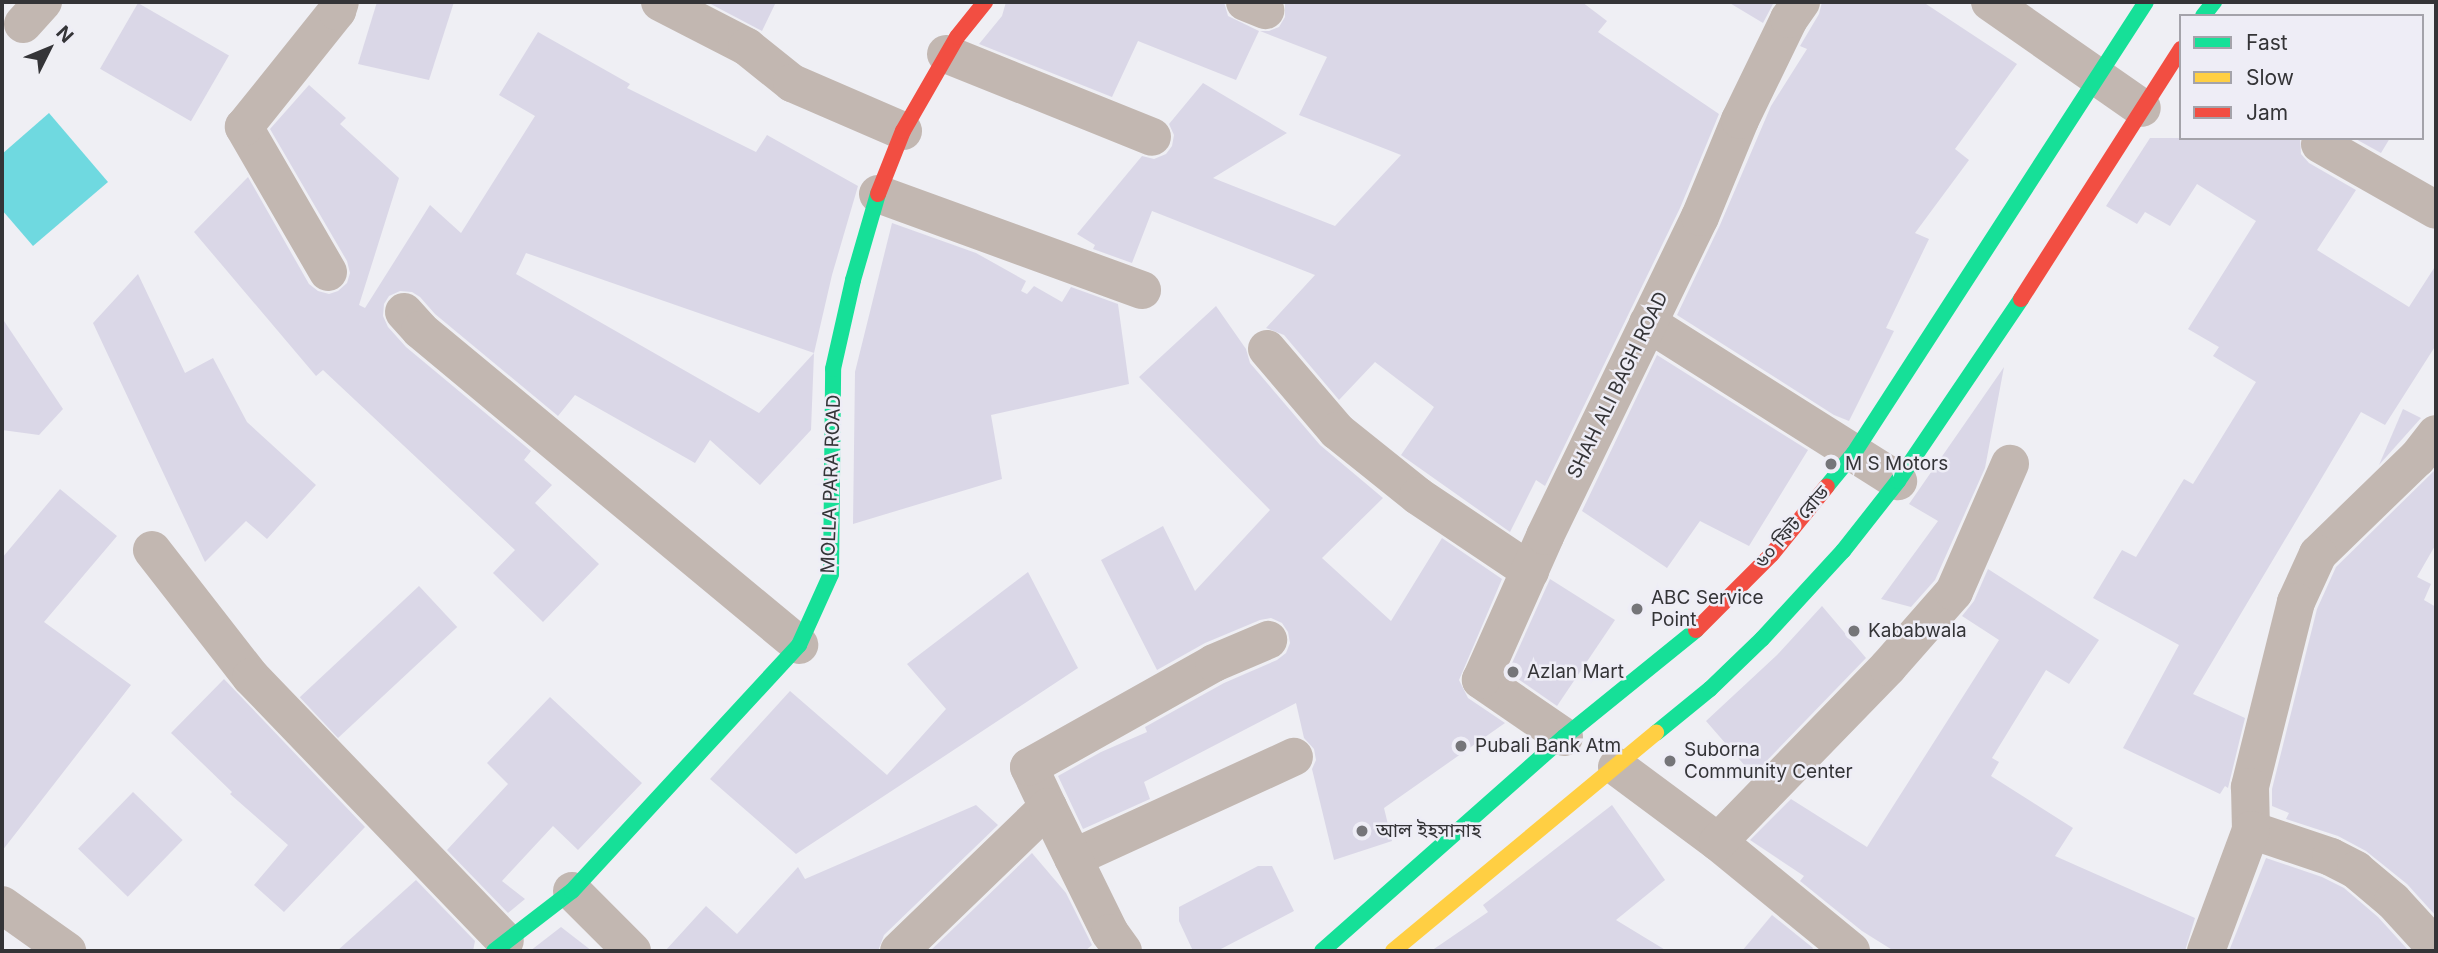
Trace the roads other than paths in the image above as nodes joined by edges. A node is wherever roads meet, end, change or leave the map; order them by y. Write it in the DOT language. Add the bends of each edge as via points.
graph roads {
  1 [pos="340,2"];
  2 [pos="660,2"];
  3 [pos="985,2"];
  4 [pos="1801,2"];
  5 [pos="1990,2"];
  6 [pos="2146,2"];
  7 [pos="2179,52"];
  8 [pos="946,54"];
  9 [pos="2097,77"];
  10 [pos="2143,108"];
  11 [pos="902,131"];
  12 [pos="1152,137"];
  13 [pos="2320,144"];
  14 [pos="878,194"];
  15 [pos="2436,210"];
  16 [pos="328,272"];
  17 [pos="1142,290"];
  18 [pos="404,312"];
  19 [pos="1648,323"];
  20 [pos="1267,349"];
  21 [pos="2436,434"];
  22 [pos="1854,453"];
  23 [pos="2010,464"];
  24 [pos="1898,481"];
  25 [pos="152,550"];
  26 [pos="1530,571"];
  27 [pos="1268,639"];
  28 [pos="799,645"];
  29 [pos="1564,737"];
  30 [pos="1294,757"];
  31 [pos="1617,767"];
  32 [pos="1048,807"];
  33 [pos="2251,830"];
  34 [pos="1718,842"];
  35 [pos="1073,858"];
  36 [pos="572,891"];
  37 [pos="2,905"];
  38 [pos="500,946"];
  39 [pos="2436,948"];
  40 [pos="67,951"];
  41 [pos="632,951"];
  42 [pos="899,951"];
  43 [pos="1123,951"];
  44 [pos="1322,951"];
  45 [pos="1394,951"];
  46 [pos="1851,951"];
  47 [pos="2206,951"];
  1 -- 16 [label="street" via="244,127"];
  2 -- 11 [label="street" via="747,47 792,83"];
  3 -- 8 [label="street, MOLLA PARA ROAD"];
  4 -- 19 [label="street, SHAH ALI BAGH ROAD" via="1789,19"];
  5 -- 9 [label="street"];
  6 -- 9 [label="street, ৬০ ফিট রোড"];
  7 -- 10 [label="street"];
  8 -- 11 [label="street, MOLLA PARA ROAD"];
  8 -- 12 [label="street"];
  9 -- 10 [label="street"];
  9 -- 22 [label="street, ৬০ ফিট রোড"];
  10 -- 24 [label="street"];
  11 -- 14 [label="street, MOLLA PARA ROAD"];
  13 -- 15 [label="street"];
  14 -- 17 [label="street"];
  14 -- 28 [label="street, MOLLA PARA ROAD" via="834,369 831,574"];
  18 -- 28 [label="street"];
  19 -- 22 [label="street"];
  19 -- 26 [label="street, SHAH ALI BAGH ROAD"];
  20 -- 26 [label="street" via="1337,431 1418,496"];
  21 -- 33 [label="street" via="2318,554 2297,602 2250,787"];
  22 -- 24 [label="street"];
  22 -- 29 [label="street, ৬০ ফিট রোড" via="1772,554 1678,653"];
  23 -- 34 [label="street" via="1954,592"];
  24 -- 31 [label="street" via="1843,551 1762,639"];
  25 -- 38 [label="street" via="251,677"];
  26 -- 29 [label="street, SHAH ALI BAGH ROAD" via="1481,680"];
  27 -- 32 [label="street" via="1214,663 1030,767"];
  28 -- 36 [label="street, MOLLA PARA ROAD"];
  29 -- 44 [label="street, ৬০ ফিট রোড"];
  30 -- 35 [label="street"];
  31 -- 34 [label="street"];
  31 -- 45 [label="street"];
  32 -- 35 [label="street"];
  32 -- 42 [label="street"];
  33 -- 39 [label="street" via="2356,870 2393,901"];
  33 -- 47 [label="street"];
  34 -- 46 [label="street"];
  35 -- 43 [label="street"];
  36 -- 38 [label="street, MOLLA PARA ROAD"];
  36 -- 41 [label="street"];
  37 -- 40 [label="street"];
}
